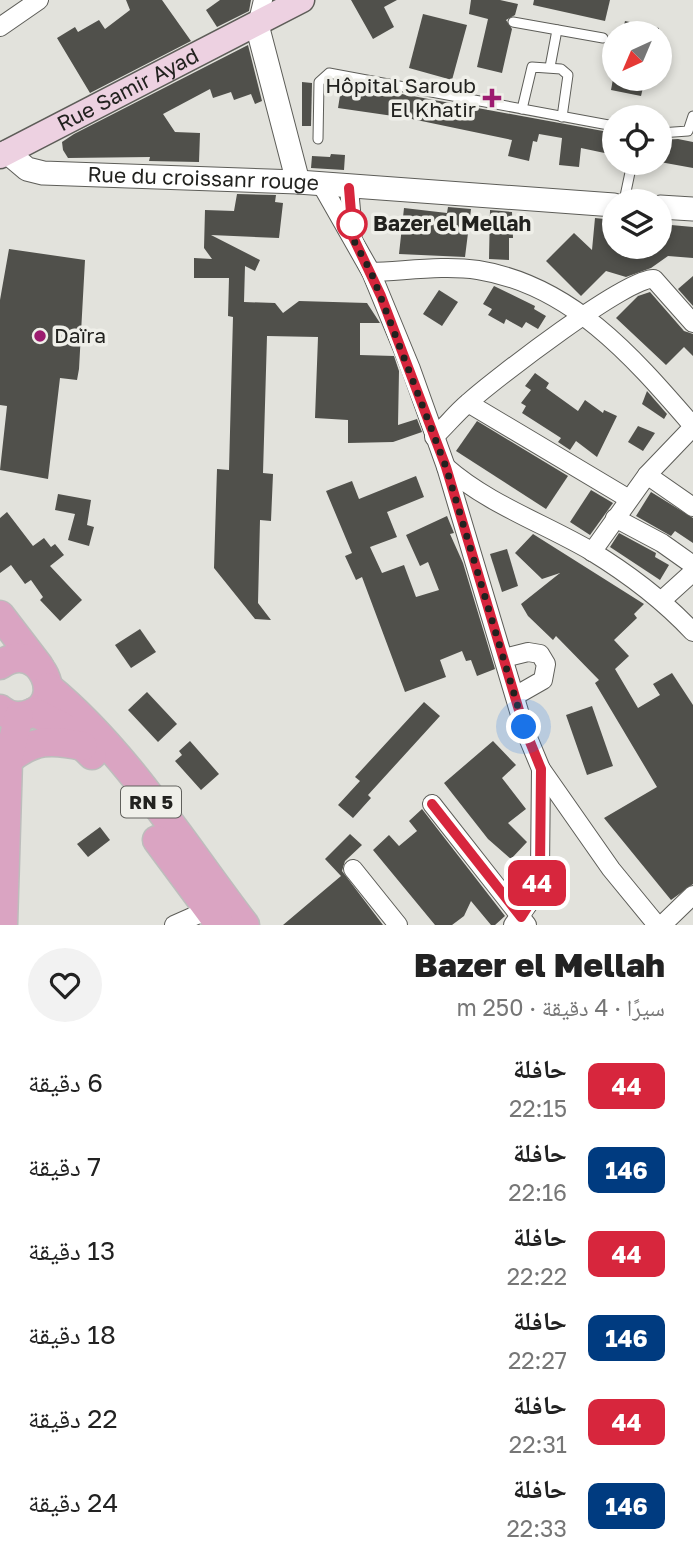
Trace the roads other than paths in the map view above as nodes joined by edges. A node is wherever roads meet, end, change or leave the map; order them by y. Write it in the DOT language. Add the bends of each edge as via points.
graph roads {
  1 [pos="39,0"];
  2 [pos="263,0"];
  3 [pos="303,0"];
  4 [pos="513,22"];
  5 [pos="257,25"];
  6 [pos="0,27"];
  7 [pos="557,30"];
  8 [pos="602,38"];
  9 [pos="550,68"];
  10 [pos="522,109"];
  11 [pos="693,116"];
  12 [pos="562,117"];
  13 [pos="602,124"];
  14 [pos="693,125"];
  15 [pos="672,134"];
  16 [pos="318,139"];
  17 [pos="4,154"];
  18 [pos="298,182"];
  19 [pos="321,184"];
  20 [pos="349,188"];
  21 [pos="602,204"];
  22 [pos="672,208"];
  23 [pos="693,209"];
  24 [pos="353,237"];
  25 [pos="371,272"];
  26 [pos="585,315"];
  27 [pos="693,323"];
  28 [pos="468,403"];
  29 [pos="693,426"];
  30 [pos="434,437"];
  31 [pos="446,467"];
  32 [pos="648,475"];
  33 [pos="629,499"];
  34 [pos="693,507"];
  35 [pos="615,518"];
  36 [pos="592,552"];
  37 [pos="693,565"];
  38 [pos="693,572"];
  39 [pos="661,601"];
  40 [pos="0,615"];
  41 [pos="693,632"];
  42 [pos="504,658"];
  43 [pos="0,665"];
  44 [pos="43,677"];
  45 [pos="515,696"];
  46 [pos="18,712"];
  47 [pos="84,746"];
  48 [pos="8,761"];
  49 [pos="541,769"];
  50 [pos="432,804"];
  51 [pos="161,830"];
  52 [pos="4,836"];
  53 [pos="353,869"];
  54 [pos="693,895"];
  55 [pos="225,916"];
  56 [pos="520,922"];
  57 [pos="3,925"];
  58 [pos="174,925"];
  59 [pos="398,925"];
  60 [pos="660,925"];
  1 -- 6 [label="street"];
  2 -- 5 [label="street"];
  3 -- 5 [label="main road, Rue Samir Ayad"];
  4 -- 7 [label="lane"];
  5 -- 17 [label="main road, Rue Samir Ayad"];
  5 -- 18 [label="street"];
  7 -- 8 [label="lane"];
  7 -- 9 [label="lane"];
  9 -- 10 [label="lane" via="535,65 530,69"];
  9 -- 12 [label="lane" via="568,75"];
  10 -- 12 [label="lane"];
  10 -- 16 [label="lane" via="328,73 319,82"];
  11 -- 14 [label="lane"];
  12 -- 13 [label="lane"];
  14 -- 15 [label="lane" via="682,134"];
  17 -- 18 [label="street, Rue du croissanr rouge" via="43,173"];
  18 -- 19 [label="street, Rue du croissanr rouge"];
  19 -- 20 [label="street, Rue du croissanr rouge"];
  19 -- 24 [label="street"];
  20 -- 21 [label="street, Rue du croissanr rouge"];
  20 -- 24 [label="street"];
  22 -- 23 [label="street"];
  24 -- 25 [label="street"];
  25 -- 26 [label="street" via="478,270 538,289"];
  25 -- 30 [label="street"];
  26 -- 27 [label="street" via="647,278 654,279"];
  26 -- 28 [label="street"];
  26 -- 29 [label="street" via="635,358"];
  28 -- 30 [label="street"];
  28 -- 33 [label="street"];
  29 -- 32 [label="street"];
  30 -- 31 [label="street"];
  31 -- 36 [label="street" via="466,484"];
  31 -- 42 [label="street"];
  32 -- 33 [label="street"];
  32 -- 34 [label="street"];
  33 -- 35 [label="street"];
  35 -- 36 [label="street"];
  35 -- 37 [label="street"];
  36 -- 39 [label="street"];
  38 -- 39 [label="street"];
  39 -- 41 [label="street"];
  40 -- 44 [label="main road, RN 5"];
  42 -- 45 [label="street"];
  42 -- 45 [label="street" via="528,652 540,654 546,664 543,680"];
  43 -- 44 [label="main road" via="19,658"];
  44 -- 46 [label="main road" via="44,701"];
  44 -- 51 [label="main road, RN 5" via="112,750"];
  45 -- 49 [label="street"];
  46 -- 47 [label="main road, RN 5" via="63,727"];
  46 -- 48 [label="main road"];
  47 -- 48 [label="main road" via="46,740 23,748"];
  47 -- 51 [label="main road, RN 5"];
  48 -- 52 [label="main road"];
  49 -- 56 [label="street" via="540,870 535,895"];
  49 -- 60 [label="street" via="611,869"];
  50 -- 56 [label="street"];
  51 -- 55 [label="main road, RN 5"];
  52 -- 57 [label="main road"];
  53 -- 59 [label="street"];
  54 -- 60 [label="street"];
  55 -- 58 [label="street"];
}
